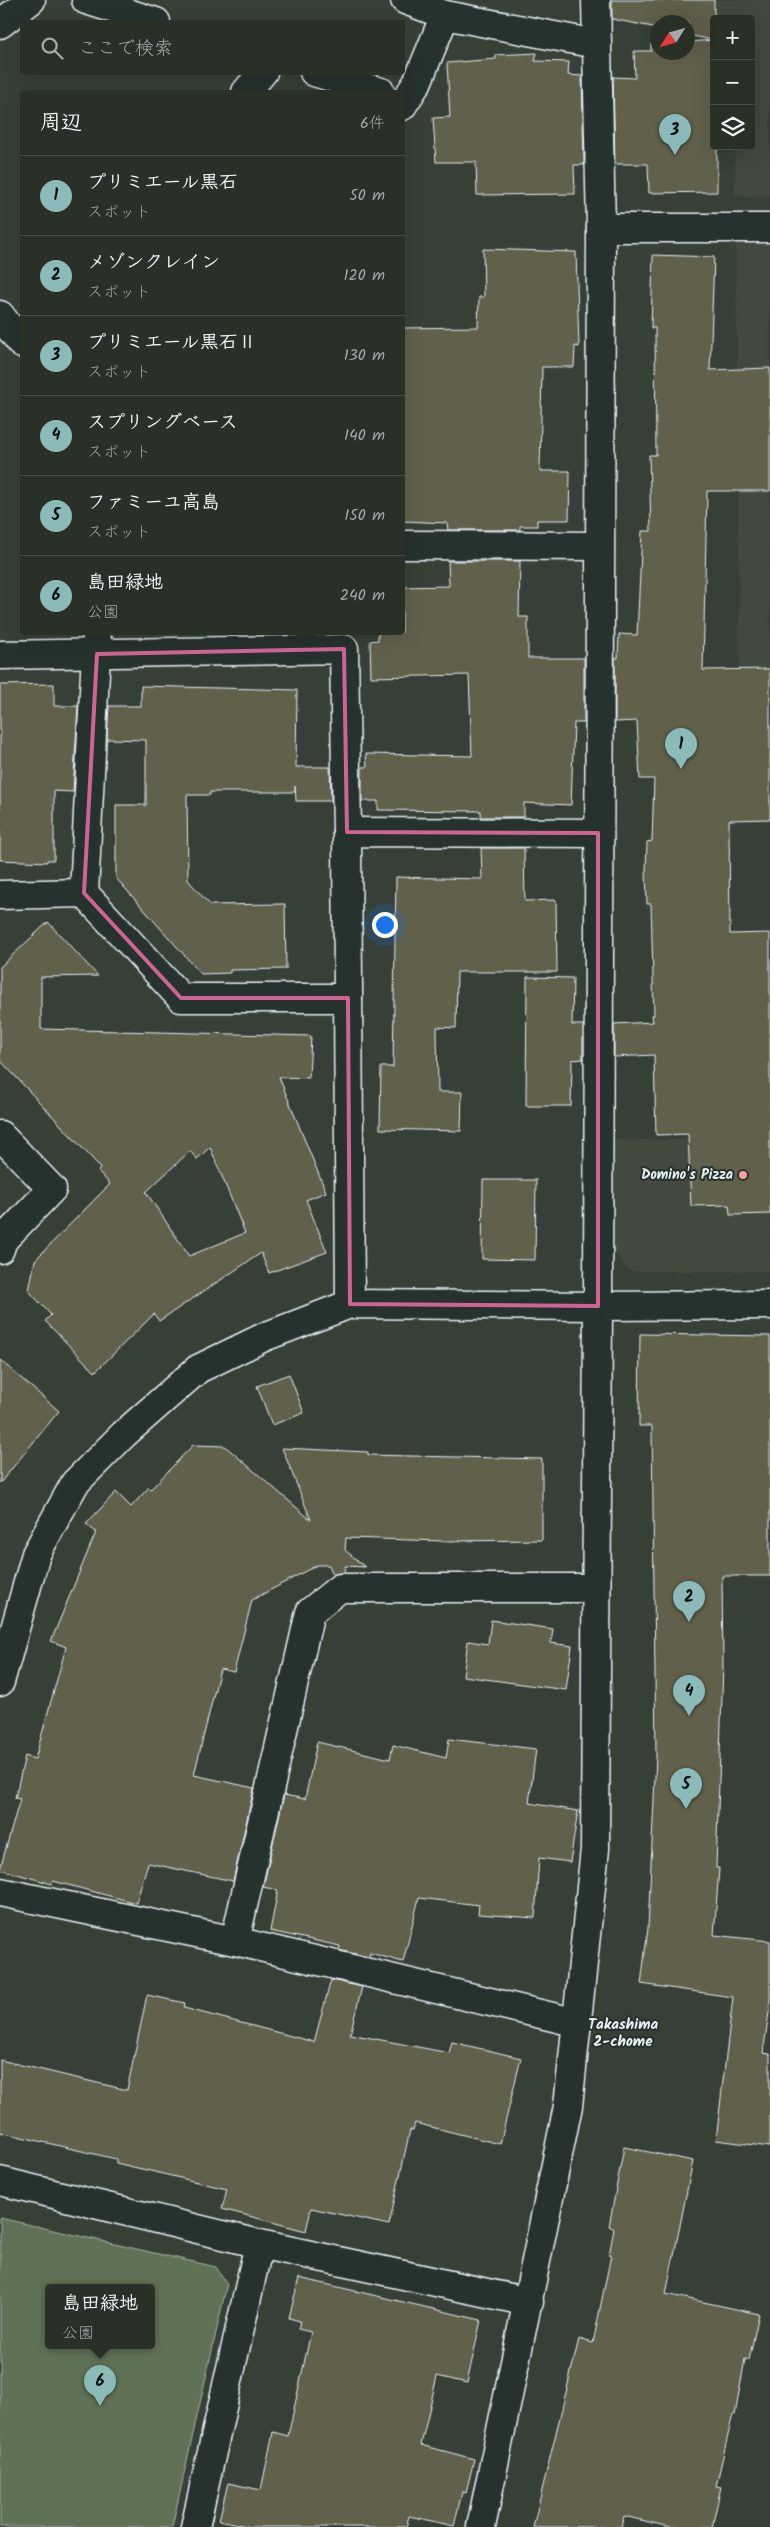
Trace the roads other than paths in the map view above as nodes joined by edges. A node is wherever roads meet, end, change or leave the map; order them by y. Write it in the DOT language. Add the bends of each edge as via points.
graph roads {
  1 [pos="31,0"];
  2 [pos="86,0"];
  3 [pos="405,0"];
  4 [pos="596,0"];
  5 [pos="445,15"];
  6 [pos="150,20"];
  7 [pos="0,24"];
  8 [pos="596,44"];
  9 [pos="260,75"];
  10 [pos="324,75"];
  11 [pos="248,90"];
  12 [pos="374,90"];
  13 [pos="405,100"];
  14 [pos="600,228"];
  15 [pos="770,228"];
  16 [pos="0,315"];
  17 [pos="20,341"];
  18 [pos="405,545"];
  19 [pos="598,546"];
  20 [pos="97,643"];
  21 [pos="0,655"];
  22 [pos="347,832"];
  23 [pos="598,833"];
  24 [pos="84,894"];
  25 [pos="0,895"];
  26 [pos="348,998"];
  27 [pos="0,1134"];
  28 [pos="0,1250"];
  29 [pos="350,1304"];
  30 [pos="770,1305"];
  31 [pos="598,1306"];
  32 [pos="596,1588"];
  33 [pos="0,1682"];
  34 [pos="0,1892"];
  35 [pos="235,1941"];
  36 [pos="578,2023"];
  37 [pos="0,2182"];
  38 [pos="259,2244"];
  39 [pos="529,2302"];
  40 [pos="195,2527"];
  41 [pos="481,2527"];
  1 -- 7 [label="street"];
  2 -- 6 [label="street"];
  3 -- 5 [label="street"];
  4 -- 8 [label="street"];
  5 -- 8 [label="street"];
  5 -- 13 [label="street"];
  8 -- 14 [label="street"];
  9 -- 11 [label="street"];
  10 -- 12 [label="street"];
  14 -- 15 [label="street"];
  14 -- 19 [label="street"];
  16 -- 17 [label="street"];
  18 -- 19 [label="street"];
  19 -- 23 [label="street"];
  20 -- 21 [label="street"];
  20 -- 22 [label="street" via="344,648"];
  20 -- 24 [label="street"];
  22 -- 23 [label="street"];
  22 -- 26 [label="street"];
  23 -- 31 [label="street"];
  24 -- 25 [label="street"];
  24 -- 26 [label="street" via="181,998"];
  26 -- 29 [label="street"];
  27 -- 28 [label="street" via="52,1189 3,1240"];
  29 -- 31 [label="street"];
  29 -- 33 [label="street" via="264,1337 198,1369 124,1434 75,1483 36,1554"];
  30 -- 31 [label="street"];
  31 -- 32 [label="street"];
  32 -- 35 [label="street" via="340,1588 310,1612"];
  32 -- 36 [label="street" via="595,1849"];
  34 -- 35 [label="street"];
  35 -- 36 [label="street"];
  36 -- 39 [label="street" via="568,2106"];
  37 -- 38 [label="street"];
  38 -- 39 [label="street"];
  38 -- 40 [label="street"];
  39 -- 41 [label="street"];
}
